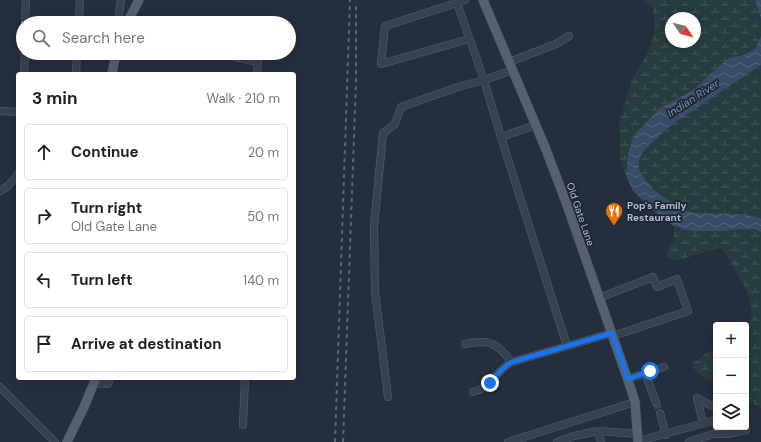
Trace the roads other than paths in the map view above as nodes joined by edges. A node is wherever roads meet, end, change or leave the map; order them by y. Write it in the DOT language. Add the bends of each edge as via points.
graph roads {
  1 [pos="26,0"];
  2 [pos="80,0"];
  3 [pos="120,0"];
  4 [pos="139,0"];
  5 [pos="465,0"];
  6 [pos="483,0"];
  7 [pos="456,1"];
  8 [pos="25,16"];
  9 [pos="79,16"];
  10 [pos="119,16"];
  11 [pos="131,16"];
  12 [pos="569,36"];
  13 [pos="469,39"];
  14 [pos="25,60"];
  15 [pos="77,60"];
  16 [pos="115,60"];
  17 [pos="249,60"];
  18 [pos="511,66"];
  19 [pos="24,72"];
  20 [pos="76,72"];
  21 [pos="112,72"];
  22 [pos="257,72"];
  23 [pos="484,80"];
  24 [pos="0,111"];
  25 [pos="16,112"];
  26 [pos="536,125"];
  27 [pos="501,136"];
  28 [pos="16,176"];
  29 [pos="0,191"];
  30 [pos="599,298"];
  31 [pos="612,335"];
  32 [pos="465,344"];
  33 [pos="566,346"];
  34 [pos="512,362"];
  35 [pos="664,367"];
  36 [pos="645,373"];
  37 [pos="628,379"];
  38 [pos="95,380"];
  39 [pos="109,380"];
  40 [pos="245,380"];
  41 [pos="0,387"];
  42 [pos="473,392"];
  43 [pos="388,398"];
  44 [pos="635,402"];
  45 [pos="656,402"];
  46 [pos="713,406"];
  47 [pos="660,413"];
  48 [pos="713,421"];
  49 [pos="704,423"];
  50 [pos="243,425"];
  51 [pos="598,430"];
  52 [pos="746,430"];
  53 [pos="666,435"];
  54 [pos="638,439"];
  55 [pos="55,442"];
  56 [pos="67,442"];
  57 [pos="508,442"];
  58 [pos="557,442"];
  59 [pos="601,442"];
  60 [pos="688,442"];
  1 -- 8 [label="street"];
  2 -- 9 [label="street"];
  3 -- 10 [label="street"];
  4 -- 11 [label="main road"];
  5 -- 7 [label="street"];
  6 -- 18 [label="main road, Old Gate Lane"];
  7 -- 13 [label="street"];
  7 -- 13 [label="street" via="385,26 381,64"];
  12 -- 18 [label="street"];
  13 -- 23 [label="street"];
  14 -- 19 [label="street"];
  15 -- 20 [label="street"];
  16 -- 21 [label="main road"];
  17 -- 22 [label="street" via="258,62"];
  18 -- 23 [label="street"];
  18 -- 26 [label="main road, Old Gate Lane"];
  23 -- 27 [label="street"];
  23 -- 43 [label="street" via="401,107 395,124 383,133 374,226 375,292"];
  24 -- 25 [label="street"];
  26 -- 27 [label="street"];
  26 -- 30 [label="main road, Old Gate Lane"];
  27 -- 33 [label="street"];
  28 -- 29 [label="street"];
  30 -- 31 [label="main road, Old Gate Lane"];
  30 -- 31 [label="street" via="653,277 657,286 677,279 688,311"];
  31 -- 33 [label="street"];
  31 -- 37 [label="main road, Old Gate Lane"];
  32 -- 34 [label="street" via="482,341 493,344"];
  33 -- 34 [label="street"];
  34 -- 42 [label="street" via="505,365 486,387"];
  35 -- 36 [label="street"];
  36 -- 37 [label="street"];
  36 -- 45 [label="street"];
  37 -- 44 [label="main road, Old Gate Lane"];
  38 -- 39 [label="street" via="108,384"];
  38 -- 56 [label="main road"];
  40 -- 50 [label="street"];
  41 -- 55 [label="street"];
  44 -- 54 [label="main road, Old Gate Lane"];
  44 -- 57 [label="street"];
  46 -- 49 [label="street" via="697,398"];
  47 -- 53 [label="street"];
  48 -- 49 [label="street"];
  49 -- 53 [label="street"];
  51 -- 54 [label="street"];
  51 -- 58 [label="street"];
  51 -- 59 [label="street"];
  52 -- 60 [label="street" via="713,434"];
  53 -- 54 [label="street"];
}
